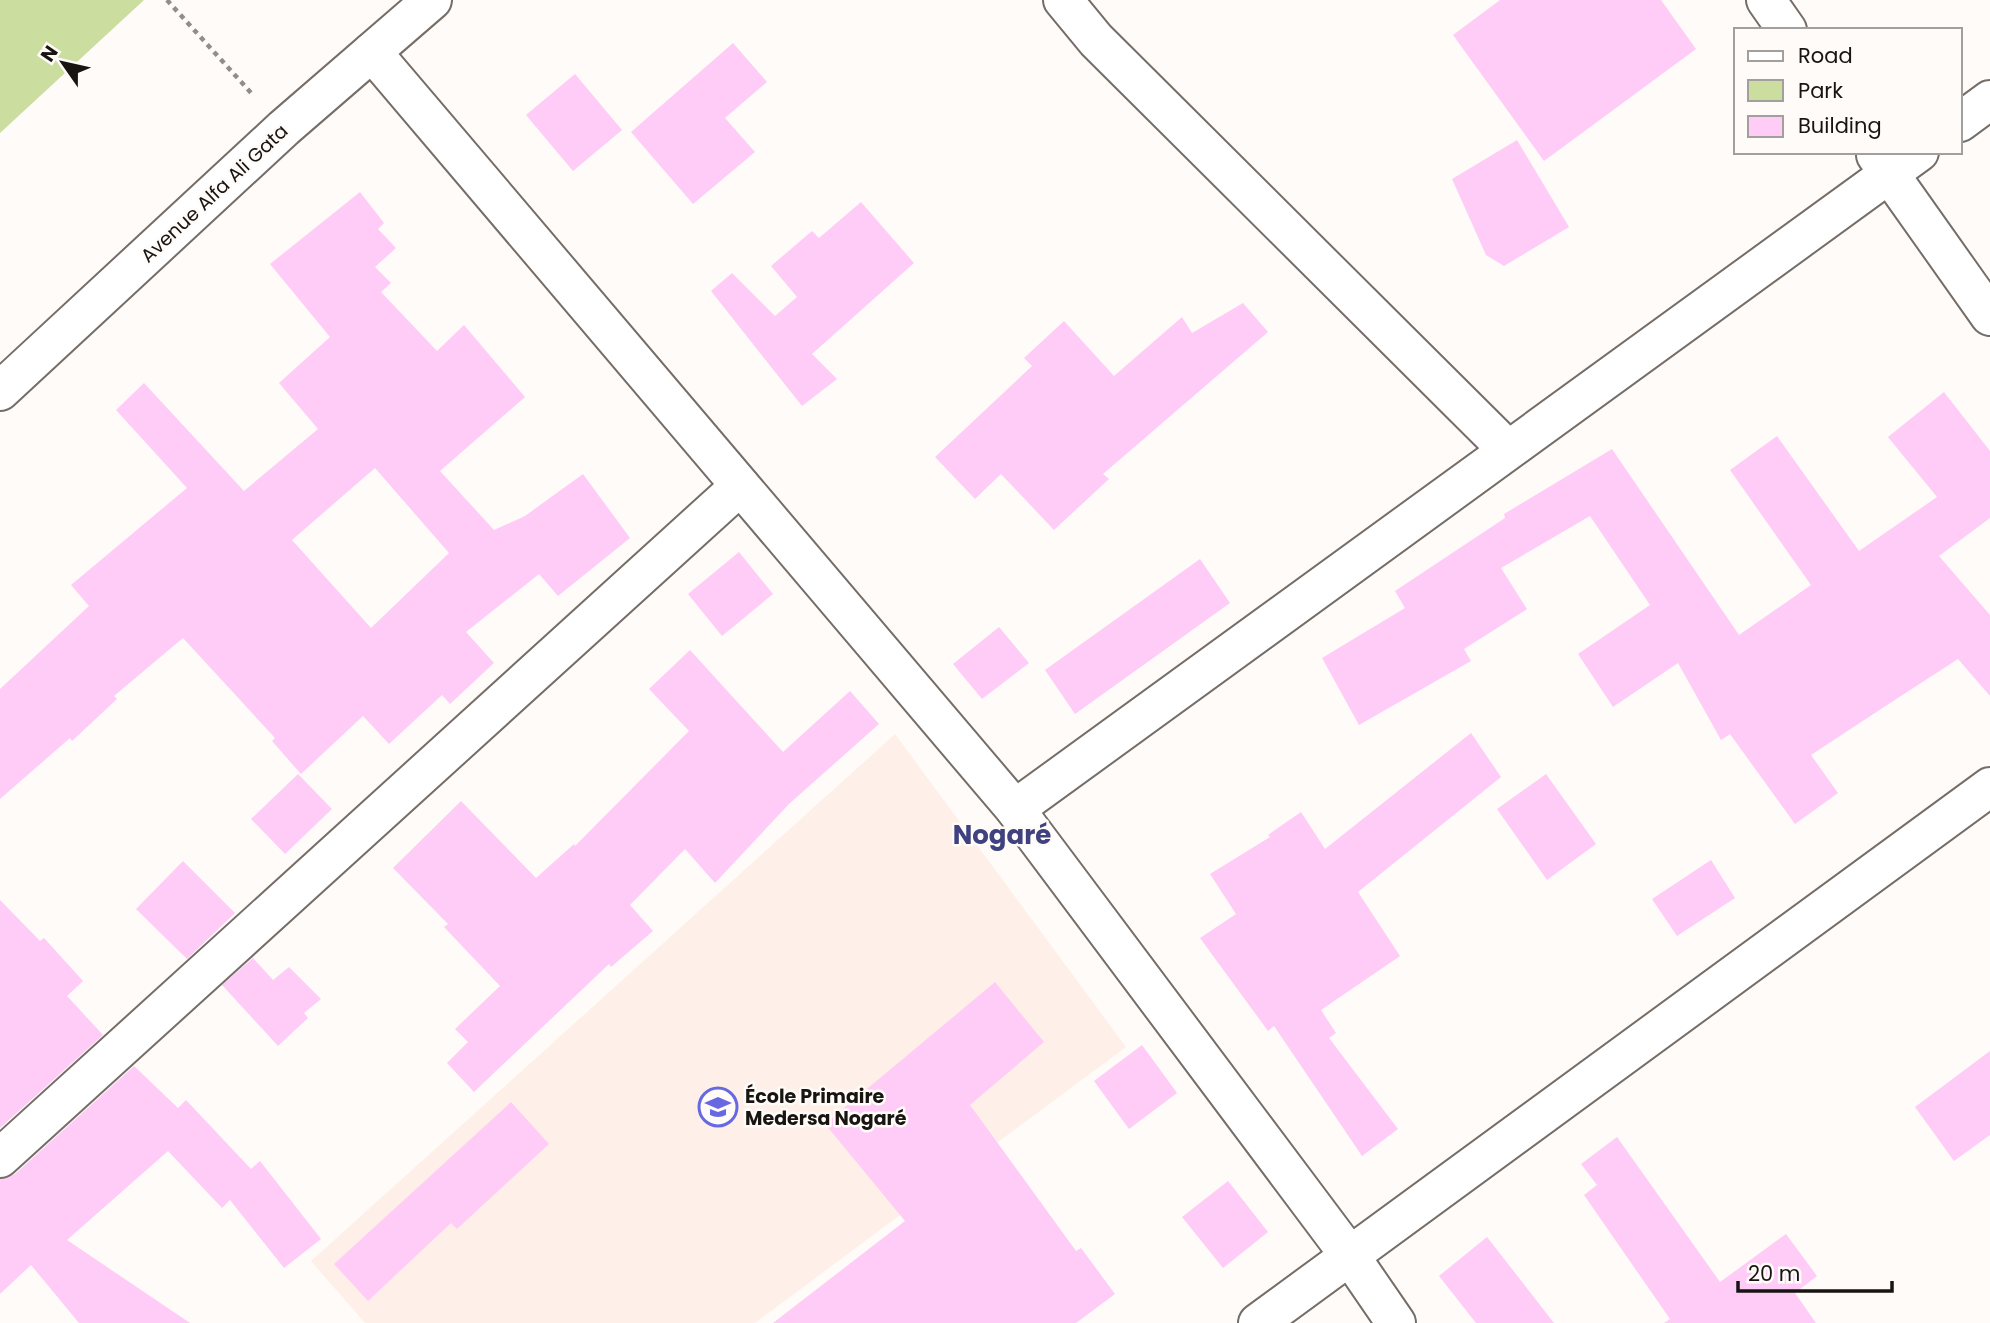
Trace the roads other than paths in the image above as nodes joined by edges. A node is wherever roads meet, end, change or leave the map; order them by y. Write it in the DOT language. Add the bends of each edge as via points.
graph roads {
  1 [pos="432,0"];
  2 [pos="1062,0"];
  3 [pos="1766,0"];
  4 [pos="1786,28"];
  5 [pos="372,52"];
  6 [pos="1990,100"];
  7 [pos="1962,121"];
  8 [pos="1894,159"];
  9 [pos="1990,316"];
  10 [pos="0,391"];
  11 [pos="1507,449"];
  12 [pos="740,486"];
  13 [pos="1990,787"];
  14 [pos="1015,809"];
  15 [pos="0,1158"];
  16 [pos="1350,1255"];
  17 [pos="1258,1323"];
  18 [pos="1396,1323"];
  1 -- 5 [label="street, Avenue Alfa Ali Gata"];
  2 -- 11 [label="street" via="1096,40"];
  3 -- 4 [label="street"];
  5 -- 10 [label="street, Avenue Alfa Ali Gata"];
  5 -- 12 [label="street"];
  6 -- 7 [label="street"];
  8 -- 9 [label="street"];
  8 -- 11 [label="street"];
  11 -- 14 [label="street"];
  12 -- 14 [label="street"];
  12 -- 15 [label="street"];
  13 -- 16 [label="street"];
  14 -- 16 [label="street"];
  16 -- 17 [label="street"];
  16 -- 18 [label="street"];
}
